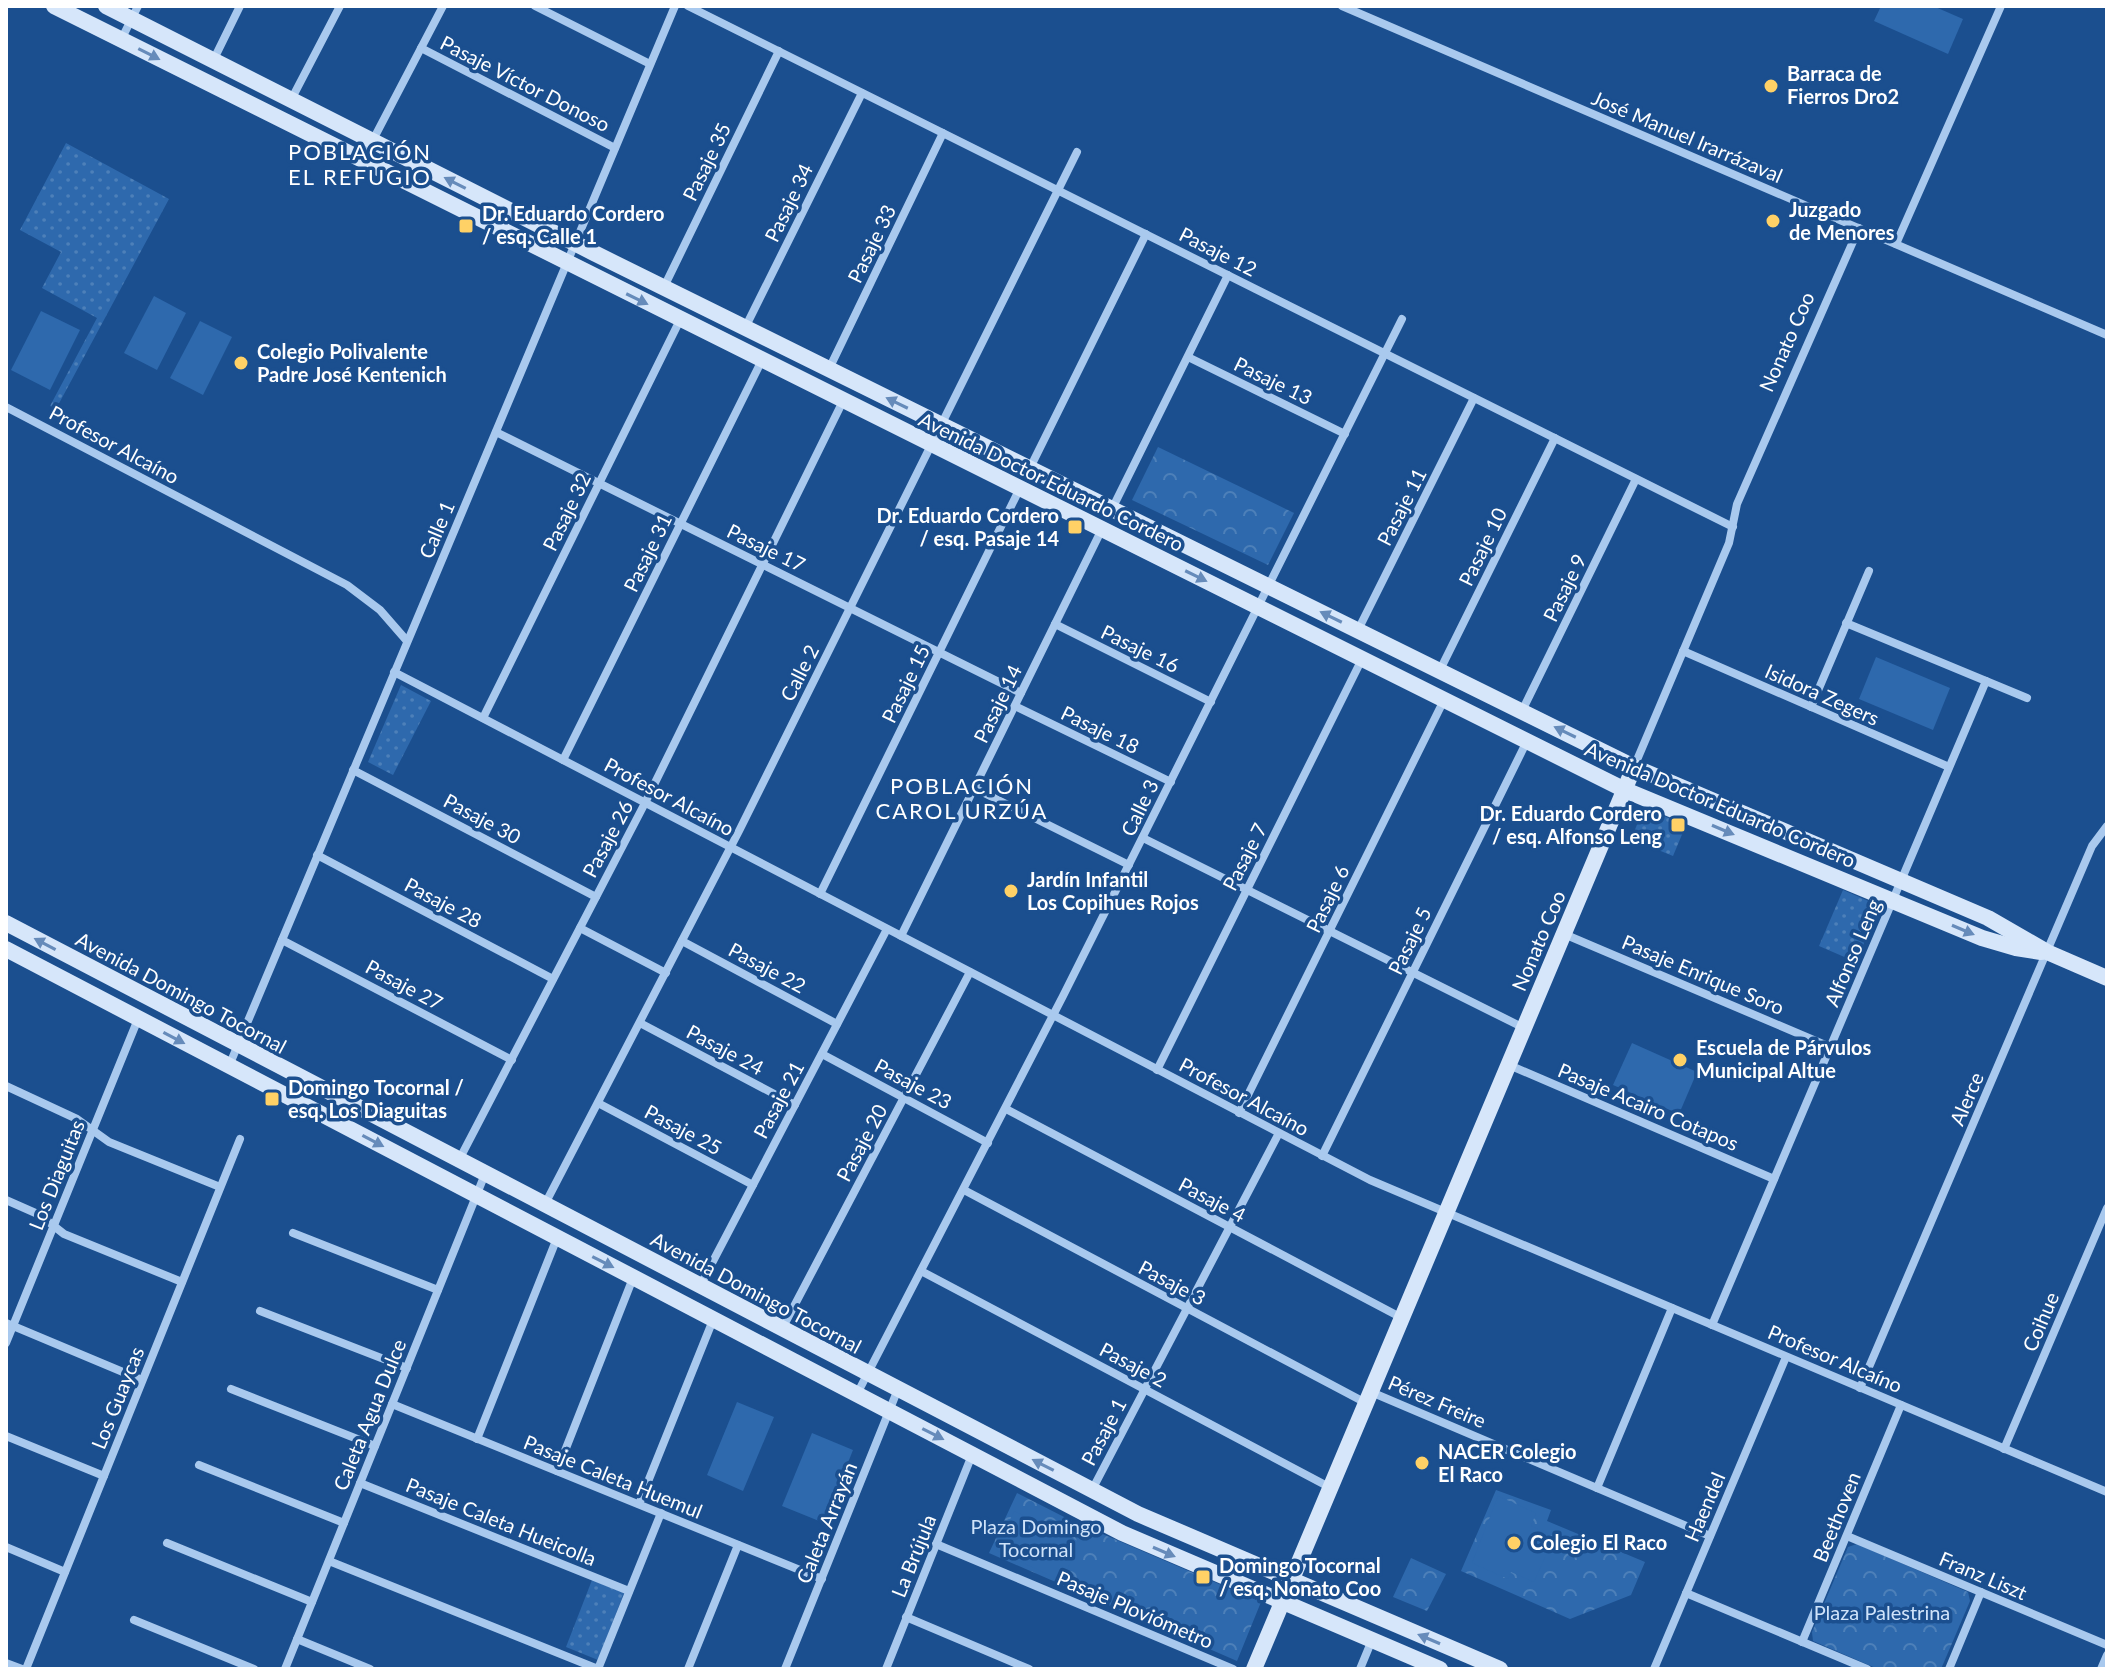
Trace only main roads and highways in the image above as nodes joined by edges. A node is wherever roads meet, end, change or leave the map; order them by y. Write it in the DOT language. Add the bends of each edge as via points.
graph roads {
  1 [pos="54,6"];
  2 [pos="106,6"];
  3 [pos="134,12"];
  4 [pos="1634,767"];
  5 [pos="1625,790"];
  6 [pos="6,923"];
  7 [pos="6,949"];
  8 [pos="2047,952"];
  9 [pos="2107,978"];
  10 [pos="1292,1580"];
  11 [pos="1282,1602"];
  12 [pos="1254,1669"];
  13 [pos="1440,1669"];
  14 [pos="1500,1669"];
  1 -- 5 [label="main road, Avenida Doctor Eduardo Cordero, one-way"];
  2 -- 3 [label="main road, Avenida Doctor Eduardo Cordero"];
  4 -- 3 [label="main road, Avenida Doctor Eduardo Cordero, one-way" via="574,243 213,61"];
  4 -- 5 [label="main road, Nonato Coo"];
  4 -- 8 [label="main road, Avenida Doctor Eduardo Cordero" via="2004,925"];
  5 -- 8 [label="main road, Avenida Doctor Eduardo Cordero, one-way" via="1999,944"];
  5 -- 10 [label="main road, Nonato Coo"];
  10 -- 6 [label="main road, Avenida Domingo Tocornal, one-way" via="1092,1490"];
  7 -- 11 [label="main road, Avenida Domingo Tocornal, one-way" via="1122,1533"];
  8 -- 9 [label="main road, Avenida Doctor Eduardo Cordero"];
  10 -- 11 [label="main road, Nonato Coo"];
  14 -- 10 [label="main road, Avenida Domingo Tocornal, one-way"];
  11 -- 12 [label="main road, Nonato Coo"];
  11 -- 13 [label="main road, Avenida Domingo Tocornal"];
}
